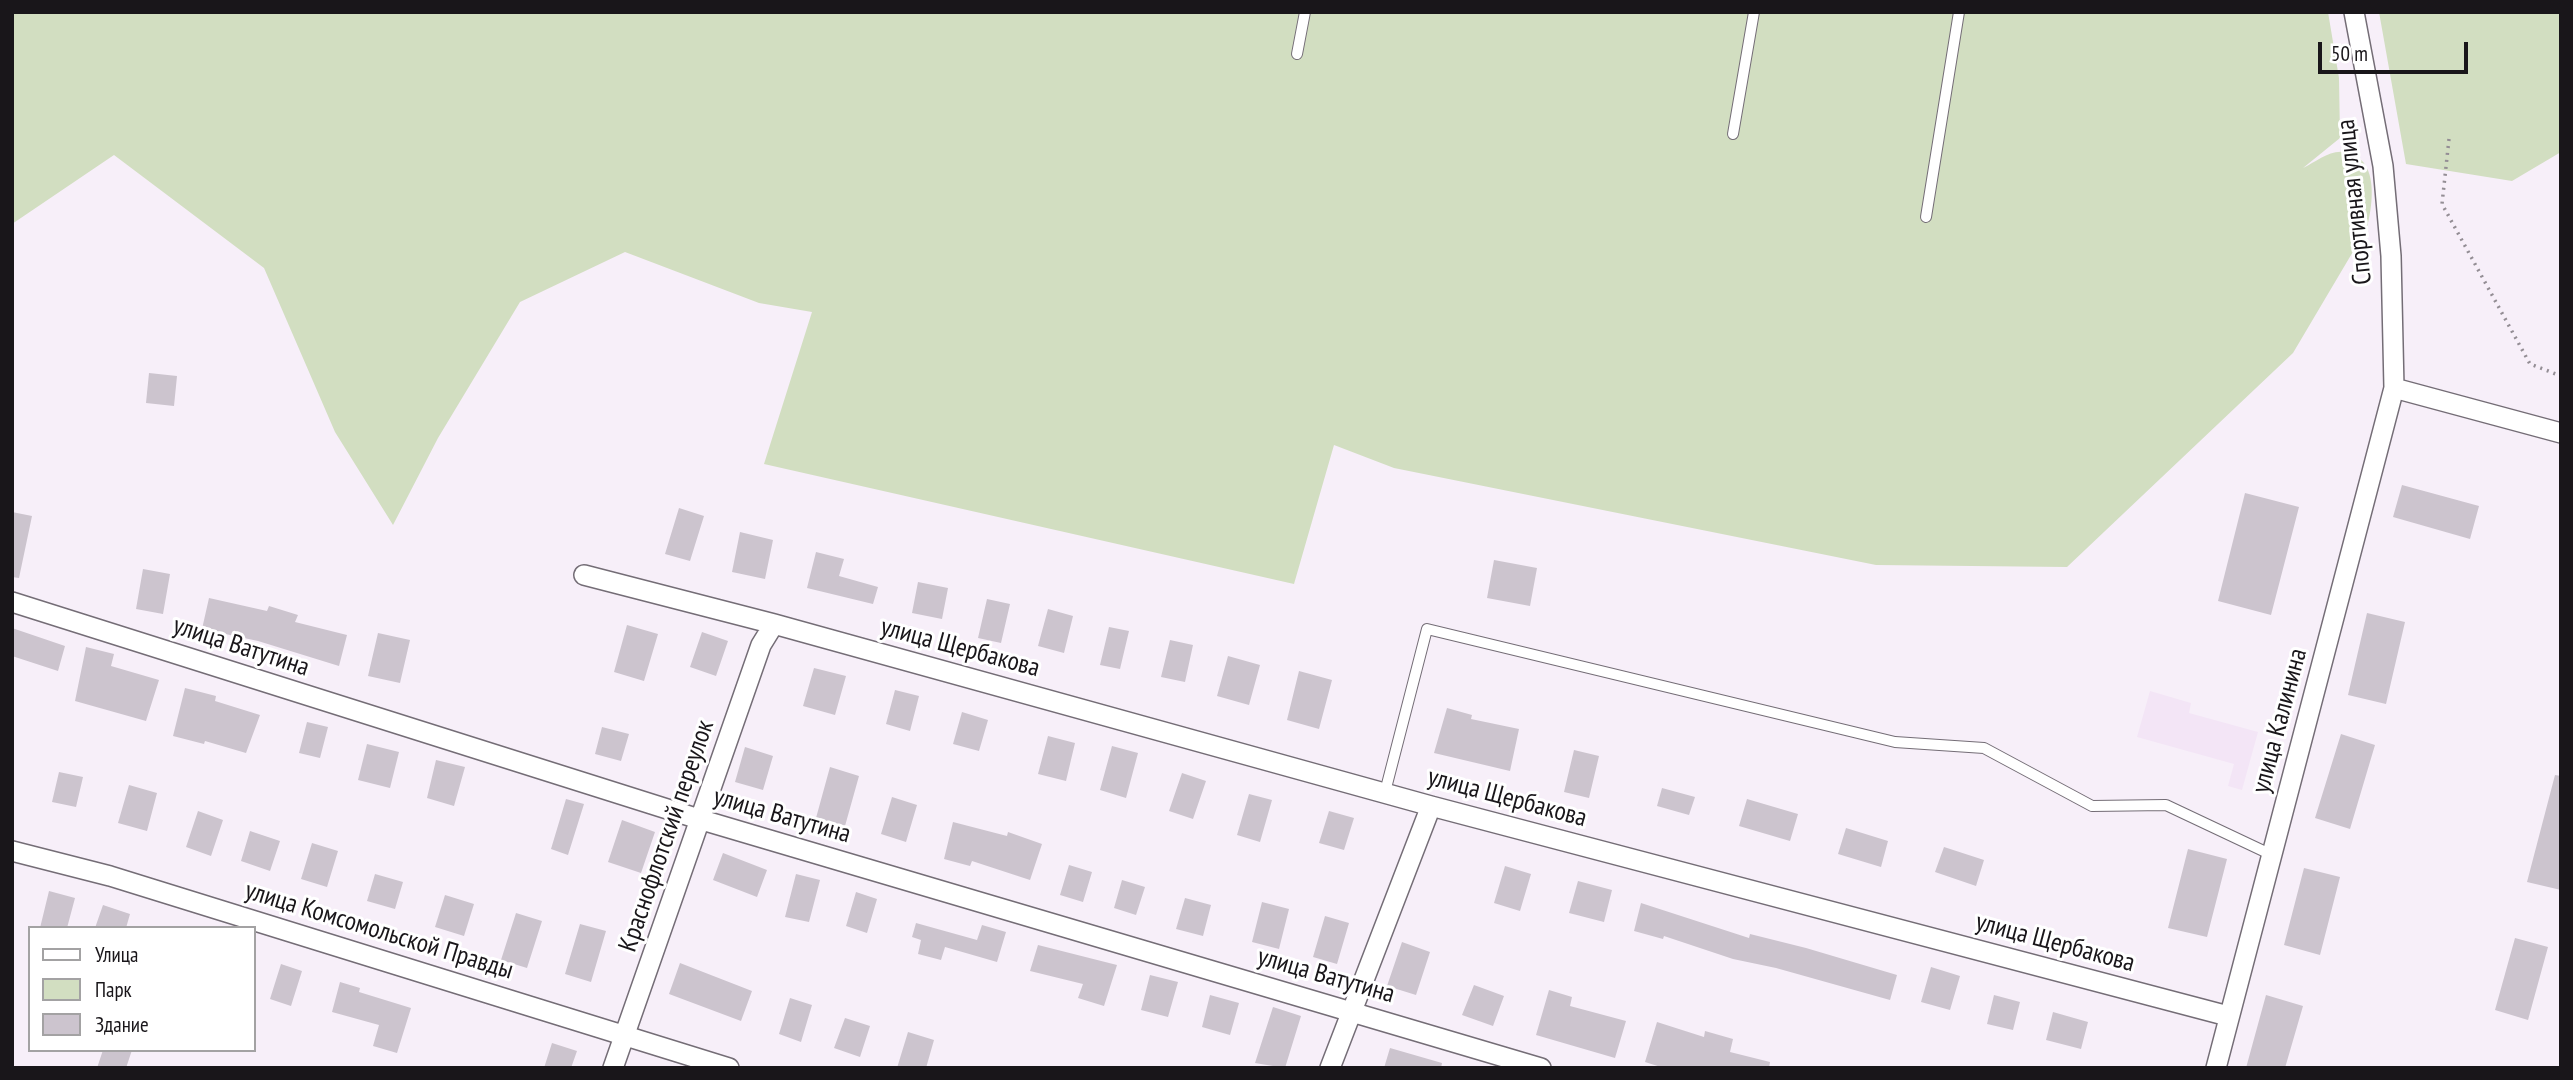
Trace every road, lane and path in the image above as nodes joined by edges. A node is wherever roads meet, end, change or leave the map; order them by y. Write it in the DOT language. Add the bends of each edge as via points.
graph roads {
  1 [pos="1305,12"];
  2 [pos="1754,12"];
  3 [pos="1959,12"];
  4 [pos="2354,12"];
  5 [pos="1297,54"];
  6 [pos="1732,134"];
  7 [pos="2449,139"];
  8 [pos="1927,217"];
  9 [pos="2561,376"];
  10 [pos="2394,388"];
  11 [pos="2561,433"];
  12 [pos="584,575"];
  13 [pos="12,602"];
  14 [pos="774,624"];
  15 [pos="1385,792"];
  16 [pos="1431,806"];
  17 [pos="702,820"];
  18 [pos="12,850"];
  19 [pos="2272,855"];
  20 [pos="1353,1011"];
  21 [pos="2228,1016"];
  22 [pos="625,1034"];
  23 [pos="613,1068"];
  24 [pos="729,1068"];
  25 [pos="1331,1068"];
  26 [pos="1541,1068"];
  27 [pos="2216,1068"];
  1 -- 5 [label="lane"];
  2 -- 6 [label="lane"];
  3 -- 8 [label="lane"];
  4 -- 10 [label="street, Спортивная улица" via="2383,166 2391,256"];
  7 -- 9 [label="path" via="2442,204 2530,364"];
  10 -- 11 [label="street"];
  10 -- 19 [label="street, улица Калинина"];
  12 -- 14 [label="street, улица Щербакова"];
  13 -- 17 [label="street, улица Ватутина"];
  14 -- 15 [label="street, улица Щербакова"];
  14 -- 17 [label="street, Краснофлотский переулок" via="761,645"];
  15 -- 16 [label="street, улица Щербакова"];
  15 -- 19 [label="lane" via="1427,629 1895,742 1984,748 2092,806 2166,805"];
  16 -- 20 [label="street"];
  16 -- 21 [label="street, улица Щербакова"];
  17 -- 20 [label="street, улица Ватутина"];
  17 -- 22 [label="street, Краснофлотский переулок"];
  18 -- 22 [label="street, улица Комсомольской Правды"];
  19 -- 21 [label="street, улица Калинина"];
  20 -- 25 [label="street"];
  20 -- 26 [label="street, улица Ватутина"];
  21 -- 27 [label="street, улица Калинина"];
  22 -- 23 [label="street, Краснофлотский переулок"];
  22 -- 24 [label="street, улица Комсомольской Правды"];
}
